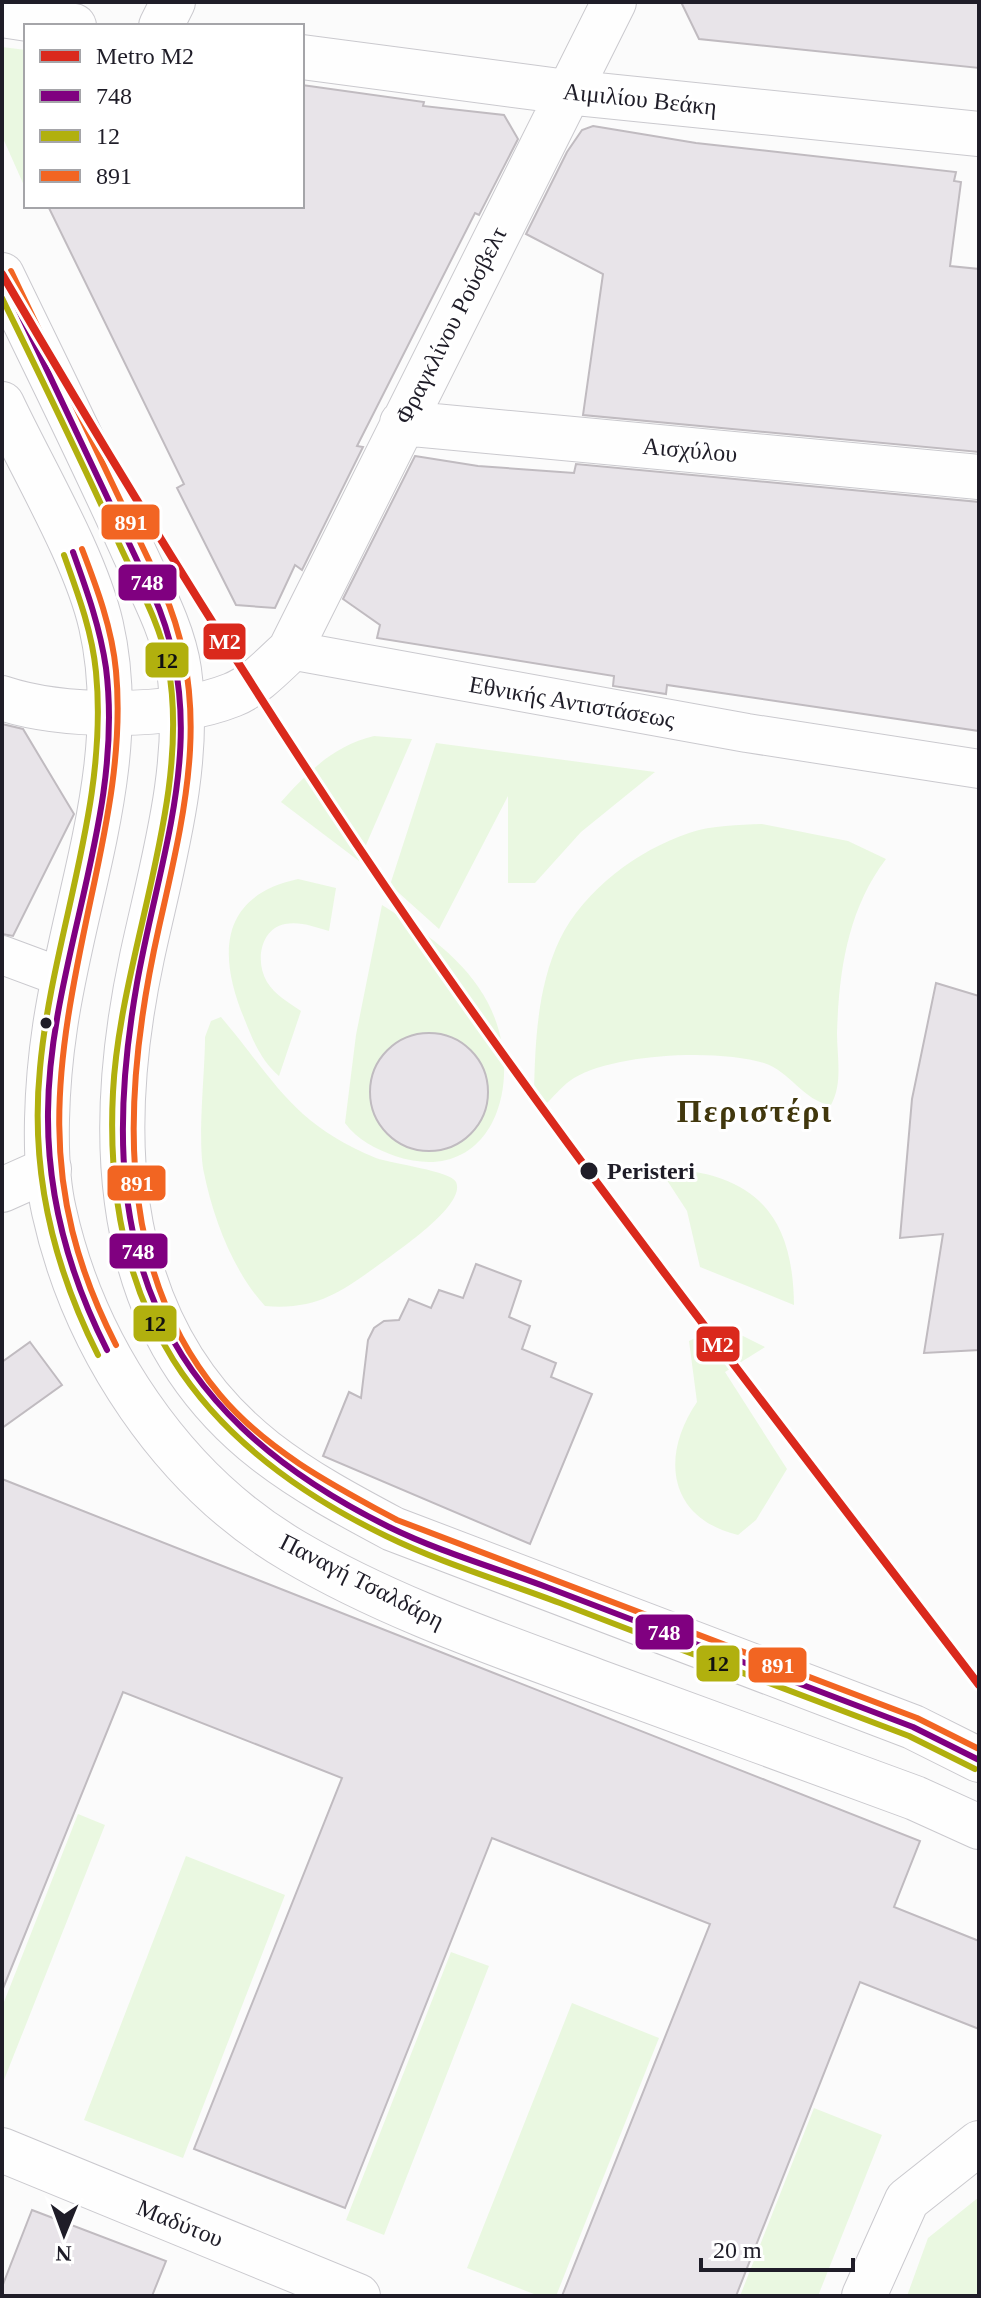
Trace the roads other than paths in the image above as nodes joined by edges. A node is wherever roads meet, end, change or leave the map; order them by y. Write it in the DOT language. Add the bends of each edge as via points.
graph roads {
  1 [pos="173,2"];
  2 [pos="614,2"];
  3 [pos="2,15"];
  4 [pos="61,24"];
  5 [pos="162,24"];
  6 [pos="304,57"];
  7 [pos="567,92"];
  8 [pos="979,134"];
  9 [pos="2,275"];
  10 [pos="2,404"];
  11 [pos="402,423"];
  12 [pos="979,477"];
  13 [pos="290,650"];
  14 [pos="2,698"];
  15 [pos="181,706"];
  16 [pos="109,714"];
  17 [pos="979,769"];
  18 [pos="2,955"];
  19 [pos="64,978"];
  20 [pos="49,1169"];
  21 [pos="2,1190"];
  22 [pos="979,1760"];
  23 [pos="976,1818"];
  24 [pos="979,2143"];
  25 [pos="7,2166"];
  26 [pos="358,2296"];
  27 [pos="864,2296"];
  1 -- 5 [label="main road"];
  2 -- 7 [label="main road, Φραγκλίνου Ρούσβελτ"];
  3 -- 4 [label="main road"];
  6 -- 7 [label="main road, Αιμιλίου Βεάκη"];
  7 -- 8 [label="main road, Αιμιλίου Βεάκη"];
  7 -- 11 [label="main road, Φραγκλίνου Ρούσβελτ"];
  9 -- 15 [label="main road" via="162,615 179,667"];
  10 -- 16 [label="main road, Παναγή Τσαλδάρη" via="85,576 107,663"];
  11 -- 12 [label="main road, Αισχύλου"];
  11 -- 13 [label="main road, Φραγκλίνου Ρούσβελτ"];
  13 -- 15 [label="main road" via="233,695"];
  13 -- 17 [label="street, Εθνικής Αντιστάσεως" via="747,733"];
  14 -- 16 [label="main road" via="32,708"];
  15 -- 16 [label="main road"];
  15 -- 22 [label="main road" via="172,820 130,1011 120,1136 139,1267 165,1328 209,1397 301,1477 393,1529 913,1727"];
  16 -- 19 [label="main road, Παναγή Τσαλδάρη" via="101,811"];
  18 -- 19 [label="street"];
  19 -- 20 [label="main road, Παναγή Τσαλδάρη" via="55,1030"];
  20 -- 21 [label="main road"];
  20 -- 23 [label="main road, Παναγή Τσαλδάρη" via="53,1208 76,1288 131,1390 163,1437 202,1479 290,1549 456,1629"];
  24 -- 27 [label="main road" via="907,2200"];
  25 -- 26 [label="main road, Μαδύτου"];
}
